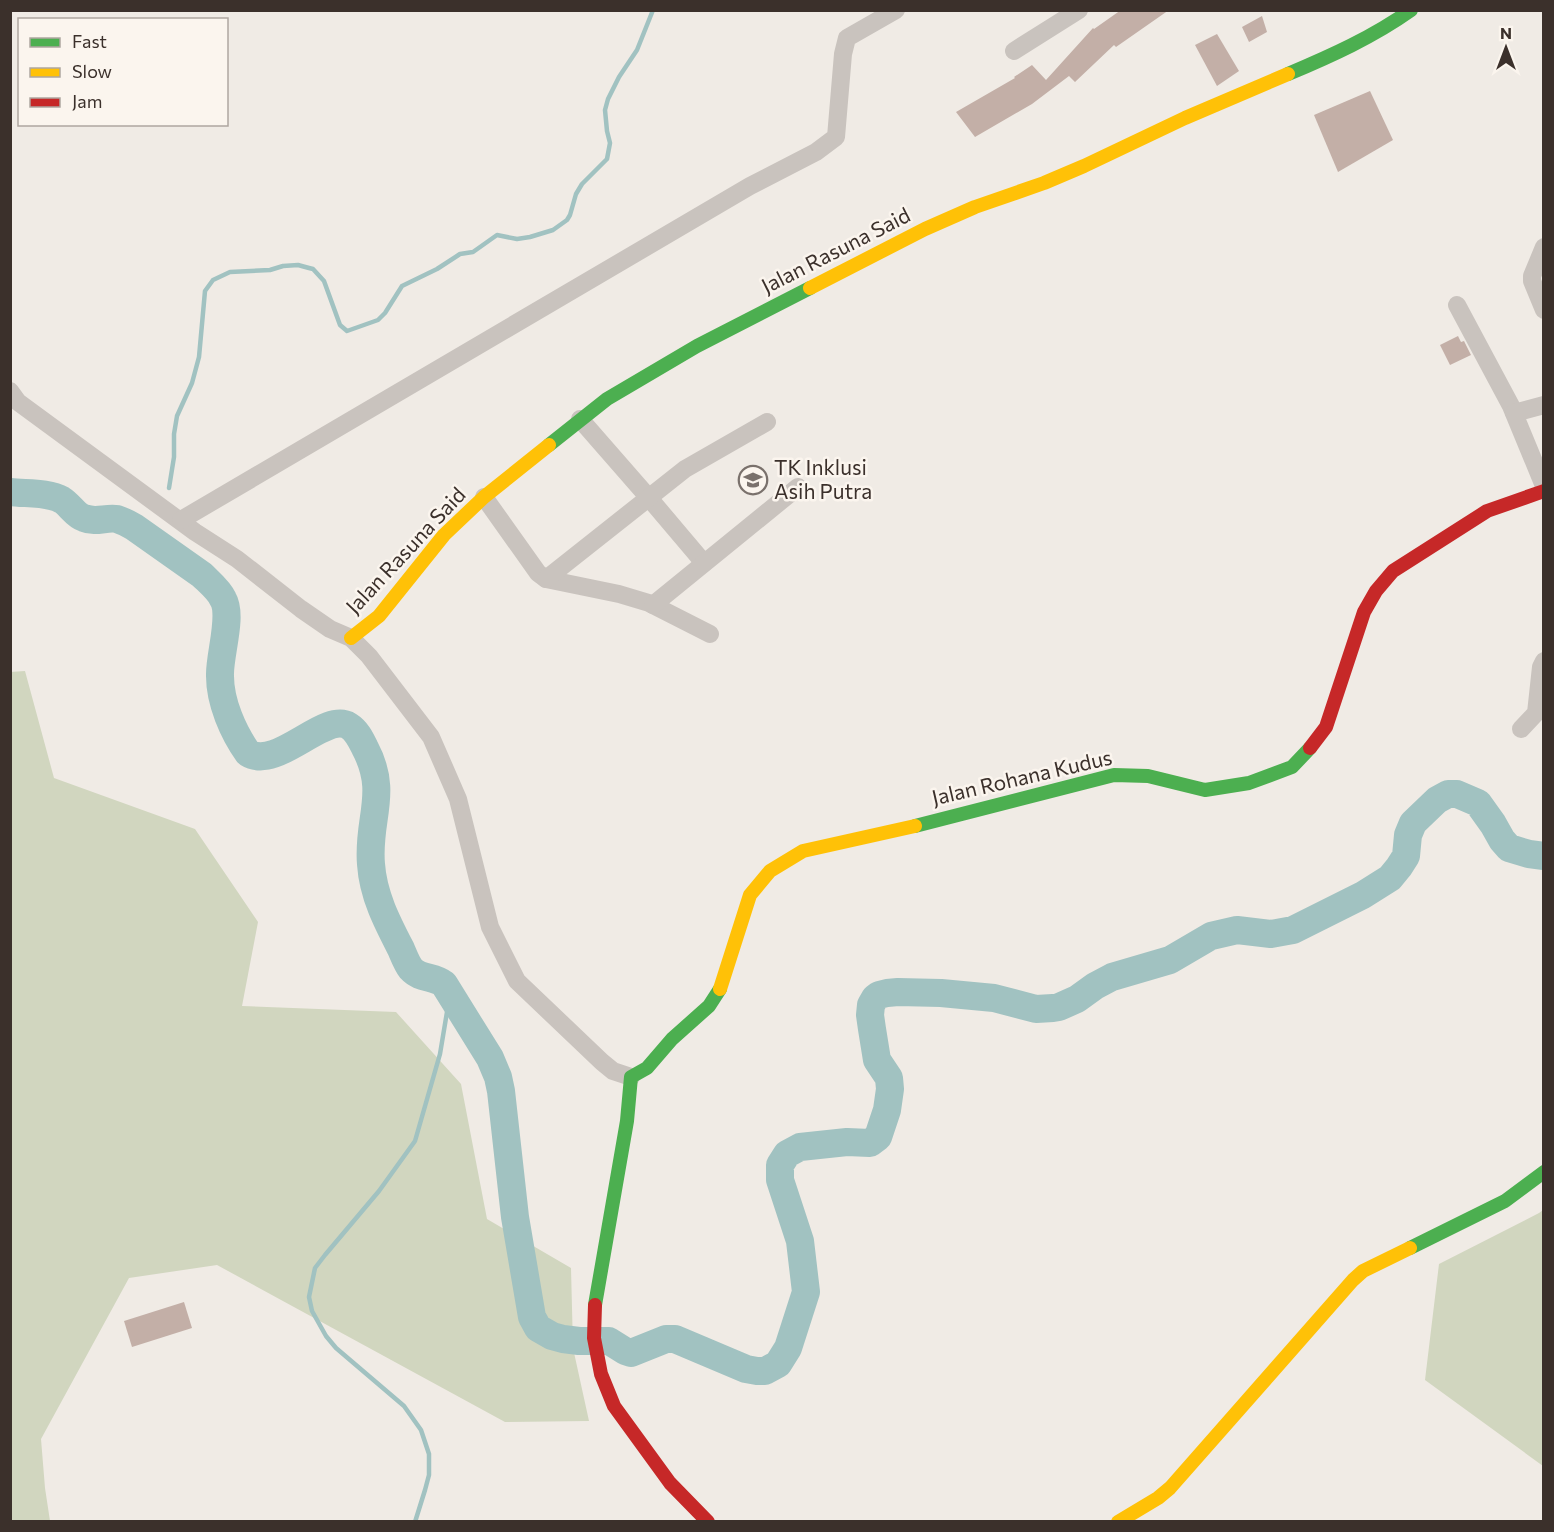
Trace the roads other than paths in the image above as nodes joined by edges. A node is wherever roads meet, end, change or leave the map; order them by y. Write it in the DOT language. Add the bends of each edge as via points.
graph roads {
  1 [pos="896,10"];
  2 [pos="1079,10"];
  3 [pos="1412,10"];
  4 [pos="1052,17"];
  5 [pos="1014,51"];
  6 [pos="1544,247"];
  7 [pos="1457,305"];
  8 [pos="1544,310"];
  9 [pos="10,391"];
  10 [pos="1544,405"];
  11 [pos="1514,413"];
  12 [pos="580,419"];
  13 [pos="767,422"];
  14 [pos="1544,486"];
  15 [pos="798,487"];
  16 [pos="1544,491"];
  17 [pos="484,497"];
  18 [pos="649,498"];
  19 [pos="181,520"];
  20 [pos="704,563"];
  21 [pos="546,579"];
  22 [pos="653,605"];
  23 [pos="710,634"];
  24 [pos="351,638"];
  25 [pos="1544,661"];
  26 [pos="1521,729"];
  27 [pos="631,1077"];
  28 [pos="1544,1172"];
  29 [pos="708,1521"];
  30 [pos="1118,1521"];
  1 -- 19 [label="street" via="847,38 836,137 816,152 740,192"];
  2 -- 4 [label="street"];
  3 -- 12 [label="street, Jalan Rasuna Said" via="1324,59 1084,166 925,229 697,346"];
  4 -- 5 [label="street"];
  6 -- 8 [label="street" via="1532,281"];
  7 -- 11 [label="street"];
  9 -- 19 [label="street" via="18,402"];
  10 -- 11 [label="street"];
  11 -- 14 [label="street"];
  12 -- 17 [label="street, Jalan Rasuna Said"];
  12 -- 18 [label="street"];
  13 -- 18 [label="street" via="692,465"];
  15 -- 20 [label="street"];
  16 -- 27 [label="street, Jalan Rohana Kudus" via="1487,511 1393,571 1364,612 1326,727 1292,767 1249,783 1205,790 1148,776 1114,775 803,851 770,872 750,895 720,988 710,1006 672,1039 647,1068"];
  17 -- 21 [label="street"];
  17 -- 24 [label="street, Jalan Rasuna Said" via="444,535 379,616"];
  18 -- 20 [label="street"];
  18 -- 21 [label="street"];
  19 -- 24 [label="street" via="301,609"];
  20 -- 22 [label="street"];
  21 -- 22 [label="street"];
  22 -- 23 [label="street"];
  24 -- 27 [label="street" via="431,737 458,799 490,927 517,981 602,1062"];
  25 -- 26 [label="street" via="1536,713"];
  27 -- 29 [label="street" via="627,1121 595,1301 594,1338 601,1374 614,1406 670,1483"];
  28 -- 30 [label="street" via="1505,1201 1353,1280 1170,1488"];
}
